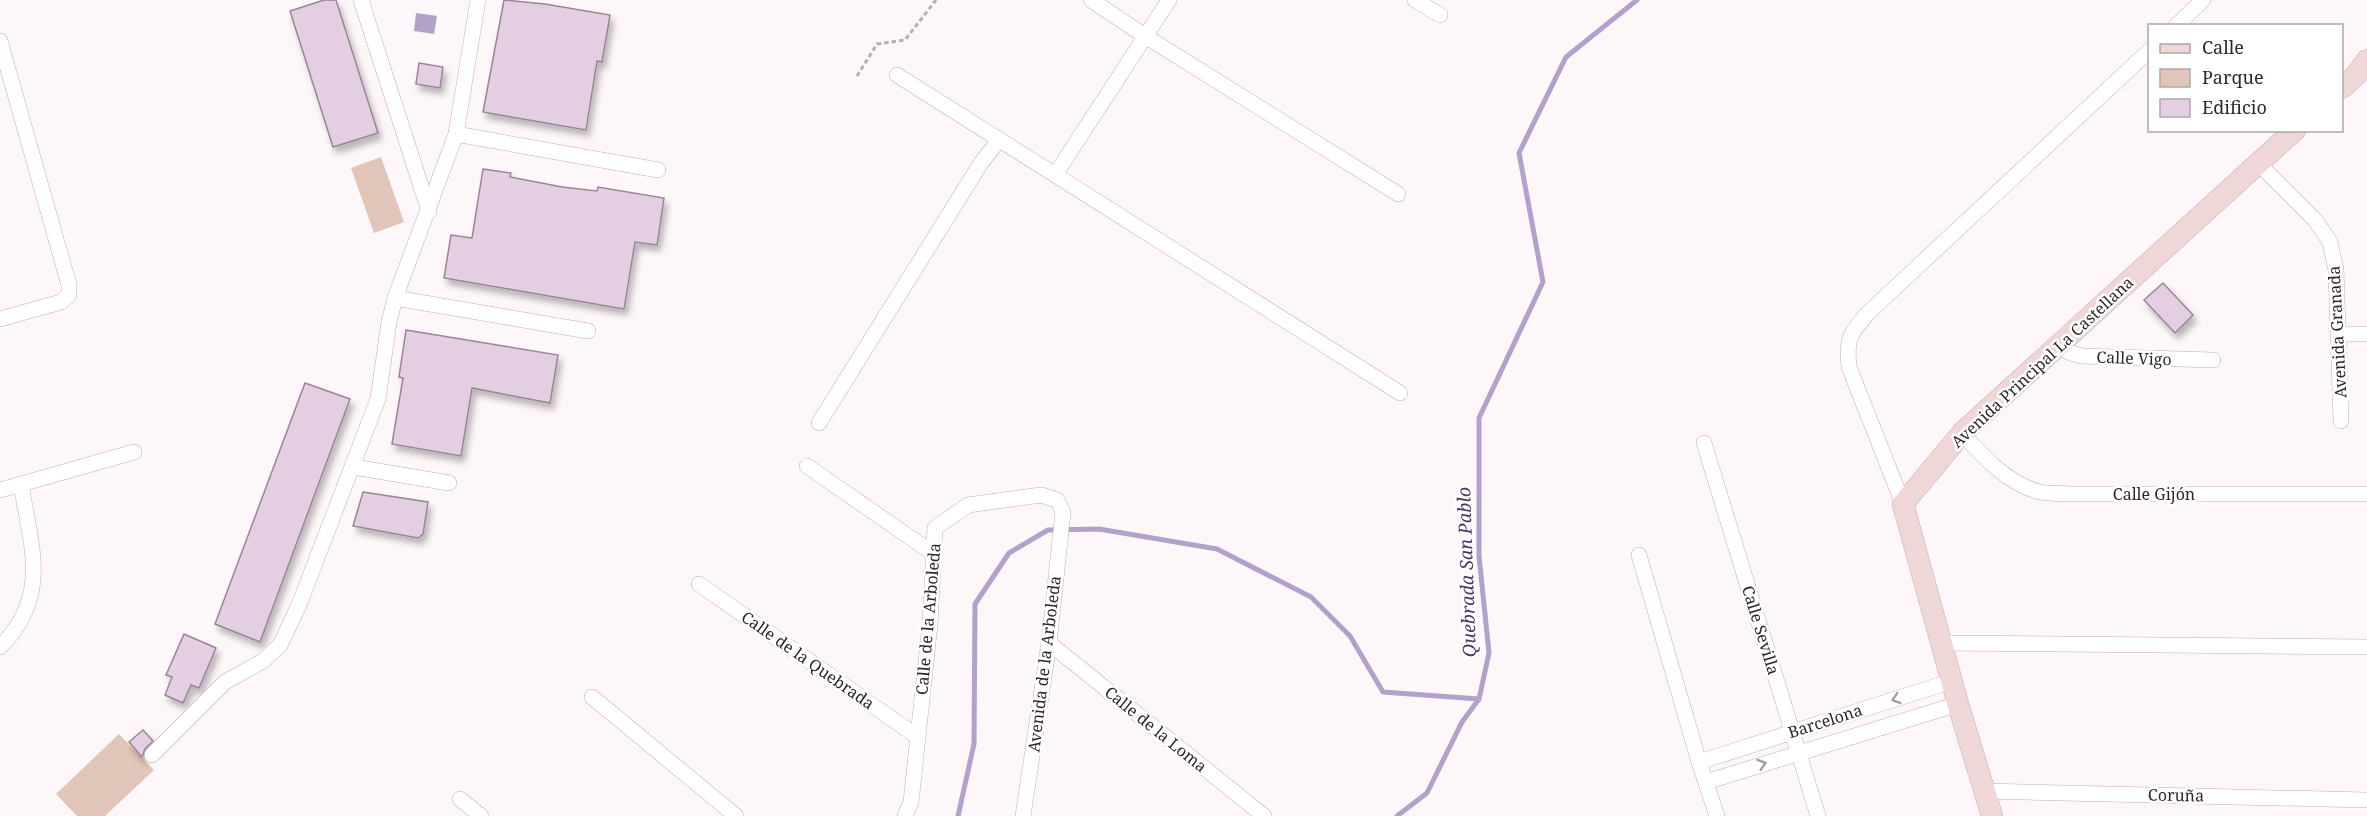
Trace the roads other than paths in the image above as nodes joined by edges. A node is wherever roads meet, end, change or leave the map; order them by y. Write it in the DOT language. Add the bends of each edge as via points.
graph roads {
  1 [pos="361,0"];
  2 [pos="478,0"];
  3 [pos="1091,0"];
  4 [pos="1169,0"];
  5 [pos="1415,0"];
  6 [pos="2203,0"];
  7 [pos="1440,15"];
  8 [pos="2178,24"];
  9 [pos="1145,36"];
  10 [pos="0,41"];
  11 [pos="2148,52"];
  12 [pos="897,75"];
  13 [pos="2293,132"];
  14 [pos="456,134"];
  15 [pos="999,140"];
  16 [pos="2259,164"];
  17 [pos="658,170"];
  18 [pos="1055,175"];
  19 [pos="1398,194"];
  20 [pos="429,211"];
  21 [pos="395,298"];
  22 [pos="0,319"];
  23 [pos="588,331"];
  24 [pos="2340,334"];
  25 [pos="2367,334"];
  26 [pos="2058,344"];
  27 [pos="2213,360"];
  28 [pos="1400,393"];
  29 [pos="2341,421"];
  30 [pos="819,423"];
  31 [pos="1962,433"];
  32 [pos="1704,443"];
  33 [pos="134,452"];
  34 [pos="807,466"];
  35 [pos="354,467"];
  36 [pos="449,483"];
  37 [pos="21,484"];
  38 [pos="0,490"];
  39 [pos="2367,494"];
  40 [pos="1903,504"];
  41 [pos="1063,512"];
  42 [pos="934,554"];
  43 [pos="1639,555"];
  44 [pos="699,584"];
  45 [pos="1049,643"];
  46 [pos="1942,643"];
  47 [pos="0,647"];
  48 [pos="2367,647"];
  49 [pos="1952,681"];
  50 [pos="592,697"];
  51 [pos="1958,704"];
  52 [pos="1792,732"];
  53 [pos="918,736"];
  54 [pos="1799,753"];
  55 [pos="152,755"];
  56 [pos="1699,762"];
  57 [pos="1706,782"];
  58 [pos="1984,790"];
  59 [pos="460,799"];
  60 [pos="2367,800"];
  61 [pos="481,816"];
  62 [pos="736,816"];
  63 [pos="905,816"];
  64 [pos="1023,816"];
  65 [pos="1264,816"];
  66 [pos="1717,816"];
  67 [pos="1818,816"];
  68 [pos="1992,816"];
  1 -- 20 [label="street"];
  2 -- 14 [label="street"];
  3 -- 9 [label="street"];
  4 -- 9 [label="street"];
  5 -- 7 [label="street"];
  6 -- 8 [label="street"];
  9 -- 18 [label="street"];
  9 -- 19 [label="street"];
  10 -- 22 [label="street" via="69,295 61,302"];
  11 -- 40 [label="street" via="1854,329 1846,345 1849,367"];
  12 -- 15 [label="street"];
  13 -- 16 [label="street, Avenida Principal La Castellana"];
  14 -- 17 [label="street"];
  14 -- 20 [label="street"];
  15 -- 18 [label="street"];
  15 -- 30 [label="street"];
  16 -- 24 [label="street, Avenida Granada" via="2330,242"];
  16 -- 26 [label="street, Avenida Principal La Castellana"];
  18 -- 28 [label="street"];
  20 -- 21 [label="street"];
  21 -- 23 [label="street"];
  21 -- 35 [label="street" via="378,399"];
  24 -- 25 [label="street"];
  24 -- 29 [label="street, Avenida Granada"];
  26 -- 27 [label="street, Calle Vigo" via="2080,356"];
  26 -- 31 [label="street, Avenida Principal La Castellana"];
  31 -- 39 [label="street, Calle Gijón" via="2010,479 2040,492"];
  31 -- 40 [label="street, Avenida Principal La Castellana"];
  32 -- 52 [label="street, Calle Sevilla"];
  33 -- 37 [label="street"];
  34 -- 42 [label="street"];
  35 -- 36 [label="street"];
  35 -- 55 [label="street" via="280,645 263,661 225,682"];
  37 -- 38 [label="street"];
  37 -- 47 [label="street" via="35,577 23,620"];
  40 -- 46 [label="street"];
  41 -- 42 [label="street, Calle de la Arboleda" via="1057,500 1041,495 968,505 935,528"];
  41 -- 45 [label="street, Avenida de la Arboleda"];
  42 -- 53 [label="street, Calle de la Arboleda"];
  43 -- 56 [label="street"];
  44 -- 53 [label="street, Calle de la Quebrada"];
  45 -- 64 [label="street, Avenida de la Arboleda"];
  45 -- 65 [label="street, Calle de la Loma"];
  46 -- 48 [label="street"];
  46 -- 49 [label="street"];
  49 -- 51 [label="street"];
  49 -- 52 [label="street, Barcelona, one-way"];
  50 -- 62 [label="street"];
  51 -- 54 [label="street, Barcelona"];
  51 -- 58 [label="street"];
  52 -- 54 [label="street, Calle Sevilla"];
  52 -- 56 [label="street, Barcelona"];
  53 -- 63 [label="street, Calle de la Arboleda" via="911,802"];
  57 -- 54 [label="street, Barcelona, one-way"];
  54 -- 67 [label="street, Calle Sevilla"];
  56 -- 57 [label="street"];
  57 -- 66 [label="street"];
  58 -- 60 [label="street, Coruña"];
  58 -- 68 [label="street"];
  59 -- 61 [label="street"];
}
